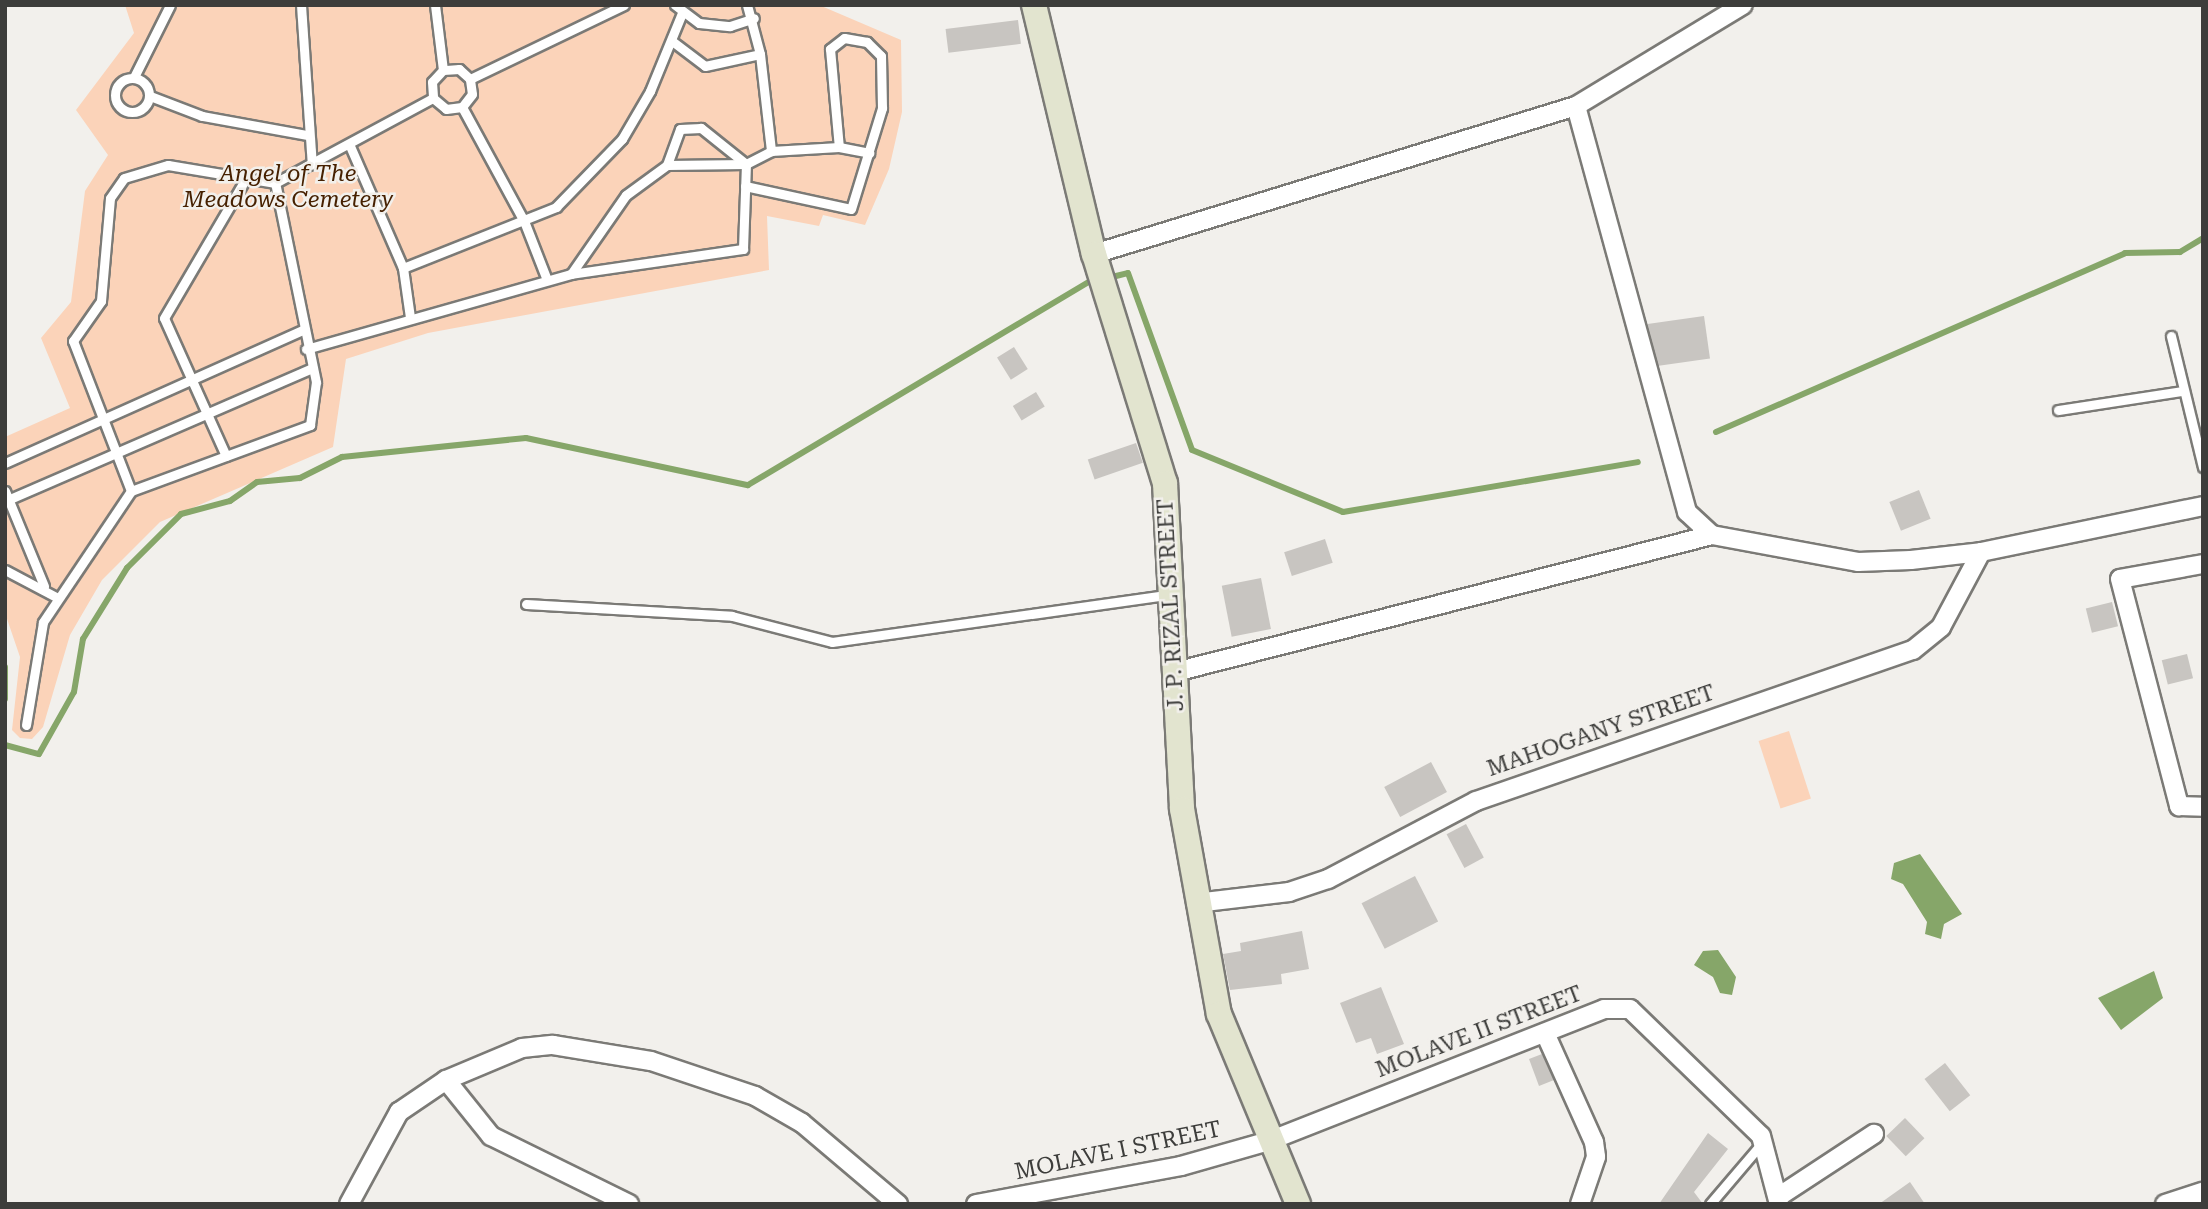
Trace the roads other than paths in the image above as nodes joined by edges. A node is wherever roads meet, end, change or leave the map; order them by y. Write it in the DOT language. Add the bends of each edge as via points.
graph roads {
  1 [pos="170,5"];
  2 [pos="301,5"];
  3 [pos="435,5"];
  4 [pos="624,5"];
  5 [pos="675,5"];
  6 [pos="747,5"];
  7 [pos="1034,5"];
  8 [pos="1732,8"];
  9 [pos="682,13"];
  10 [pos="754,18"];
  11 [pos="671,41"];
  12 [pos="760,54"];
  13 [pos="443,70"];
  14 [pos="134,77"];
  15 [pos="470,79"];
  16 [pos="150,96"];
  17 [pos="433,98"];
  18 [pos="1576,106"];
  19 [pos="462,107"];
  20 [pos="307,135"];
  21 [pos="349,146"];
  22 [pos="839,147"];
  23 [pos="771,151"];
  24 [pos="869,153"];
  25 [pos="312,164"];
  26 [pos="746,164"];
  27 [pos="667,165"];
  28 [pos="246,178"];
  29 [pos="275,183"];
  30 [pos="745,186"];
  31 [pos="524,221"];
  32 [pos="1094,254"];
  33 [pos="403,268"];
  34 [pos="571,274"];
  35 [pos="547,280"];
  36 [pos="410,317"];
  37 [pos="303,329"];
  38 [pos="2171,336"];
  39 [pos="306,349"];
  40 [pos="312,368"];
  41 [pos="191,375"];
  42 [pos="2182,391"];
  43 [pos="2058,410"];
  44 [pos="208,412"];
  45 [pos="102,419"];
  46 [pos="114,454"];
  47 [pos="226,456"];
  48 [pos="5,463"];
  49 [pos="2203,467"];
  50 [pos="131,491"];
  51 [pos="7,497"];
  52 [pos="2203,506"];
  53 [pos="1712,535"];
  54 [pos="1981,552"];
  55 [pos="2203,564"];
  56 [pos="5,570"];
  57 [pos="44,586"];
  58 [pos="1174,594"];
  59 [pos="57,597"];
  60 [pos="526,604"];
  61 [pos="1175,672"];
  62 [pos="26,725"];
  63 [pos="2203,807"];
  64 [pos="1196,903"];
  65 [pos="1545,1033"];
  66 [pos="446,1080"];
  67 [pos="1874,1134"];
  68 [pos="1269,1141"];
  69 [pos="1762,1143"];
  70 [pos="2203,1192"];
  71 [pos="1020,1201"];
  72 [pos="1779,1201"];
  73 [pos="349,1204"];
  74 [pos="629,1204"];
  75 [pos="898,1204"];
  76 [pos="976,1204"];
  77 [pos="1298,1204"];
  78 [pos="1580,1204"];
  79 [pos="1710,1204"];
  80 [pos="2165,1204"];
  1 -- 14 [label="lane"];
  2 -- 20 [label="lane"];
  3 -- 13 [label="lane"];
  4 -- 15 [label="lane"];
  5 -- 9 [label="lane"];
  6 -- 10 [label="lane"];
  7 -- 32 [label="main road, J. P. RIZAL STREET"];
  8 -- 18 [label="street"];
  9 -- 10 [label="lane" via="709,24"];
  9 -- 11 [label="lane"];
  10 -- 12 [label="lane"];
  11 -- 12 [label="lane" via="705,66"];
  11 -- 31 [label="lane" via="622,139 556,207"];
  12 -- 23 [label="lane"];
  13 -- 15 [label="lane" via="458,69"];
  13 -- 17 [label="lane" via="432,82"];
  14 -- 16 [label="lane" via="146,83"];
  14 -- 16 [label="lane" via="122,80 116,101 136,113"];
  15 -- 19 [label="lane" via="472,94"];
  16 -- 20 [label="lane" via="202,117"];
  17 -- 19 [label="lane" via="446,109"];
  17 -- 21 [label="lane"];
  18 -- 32 [label="street"];
  18 -- 53 [label="street" via="1687,512"];
  19 -- 31 [label="lane"];
  20 -- 25 [label="lane"];
  21 -- 25 [label="lane"];
  21 -- 33 [label="lane"];
  22 -- 23 [label="lane"];
  22 -- 24 [label="lane"];
  22 -- 24 [label="lane" via="831,49 844,38 867,42 881,56 881,108"];
  23 -- 26 [label="lane"];
  24 -- 30 [label="lane" via="851,209"];
  25 -- 29 [label="lane"];
  26 -- 27 [label="lane"];
  26 -- 27 [label="lane" via="701,128 680,129"];
  26 -- 30 [label="lane"];
  27 -- 34 [label="lane" via="626,195"];
  28 -- 29 [label="lane"];
  28 -- 41 [label="lane" via="164,318"];
  28 -- 45 [label="lane" via="155,165 124,178 110,198 101,301 73,341"];
  29 -- 37 [label="lane"];
  30 -- 34 [label="lane" via="743,249"];
  31 -- 33 [label="lane"];
  31 -- 35 [label="lane"];
  32 -- 58 [label="main road, J. P. RIZAL STREET" via="1165,483"];
  33 -- 36 [label="lane"];
  34 -- 35 [label="lane"];
  35 -- 36 [label="lane"];
  36 -- 39 [label="lane"];
  37 -- 39 [label="lane"];
  37 -- 41 [label="lane"];
  38 -- 42 [label="lane"];
  39 -- 40 [label="lane"];
  40 -- 44 [label="lane"];
  40 -- 47 [label="lane" via="310,425"];
  41 -- 44 [label="lane"];
  41 -- 45 [label="lane"];
  42 -- 43 [label="lane"];
  42 -- 49 [label="lane"];
  44 -- 46 [label="lane"];
  44 -- 47 [label="lane"];
  45 -- 46 [label="lane"];
  45 -- 48 [label="lane"];
  46 -- 50 [label="lane"];
  46 -- 51 [label="lane"];
  47 -- 50 [label="lane"];
  50 -- 59 [label="lane"];
  51 -- 57 [label="lane"];
  52 -- 54 [label="street"];
  53 -- 54 [label="street" via="1858,562"];
  53 -- 61 [label="street"];
  54 -- 64 [label="street, MAHOGANY STREET" via="1941,627 1913,650 1476,801 1328,879 1289,892"];
  55 -- 63 [label="street" via="2120,579 2179,806"];
  56 -- 57 [label="lane"];
  57 -- 59 [label="lane"];
  58 -- 60 [label="lane" via="832,642 732,616"];
  58 -- 61 [label="main road, J. P. RIZAL STREET"];
  59 -- 62 [label="lane" via="43,622"];
  61 -- 64 [label="main road, J. P. RIZAL STREET" via="1182,809"];
  64 -- 68 [label="main road, J. P. RIZAL STREET" via="1219,1014"];
  65 -- 68 [label="street, MOLAVE II STREET"];
  65 -- 69 [label="street, MOLAVE II STREET" via="1604,1009 1630,1009 1745,1116"];
  65 -- 78 [label="street" via="1594,1142 1596,1157"];
  66 -- 73 [label="street" via="400,1112"];
  66 -- 74 [label="street" via="491,1136"];
  66 -- 75 [label="street" via="522,1048 553,1045 651,1061 755,1096 802,1123"];
  67 -- 72 [label="street"];
  68 -- 71 [label="street, MOLAVE I STREET" via="1181,1166"];
  68 -- 77 [label="main road, J. P. RIZAL STREET"];
  69 -- 72 [label="street, MOLAVE II STREET"];
  69 -- 79 [label="lane"];
  70 -- 80 [label="street"];
  71 -- 76 [label="street, MOLAVE I STREET"];
}
